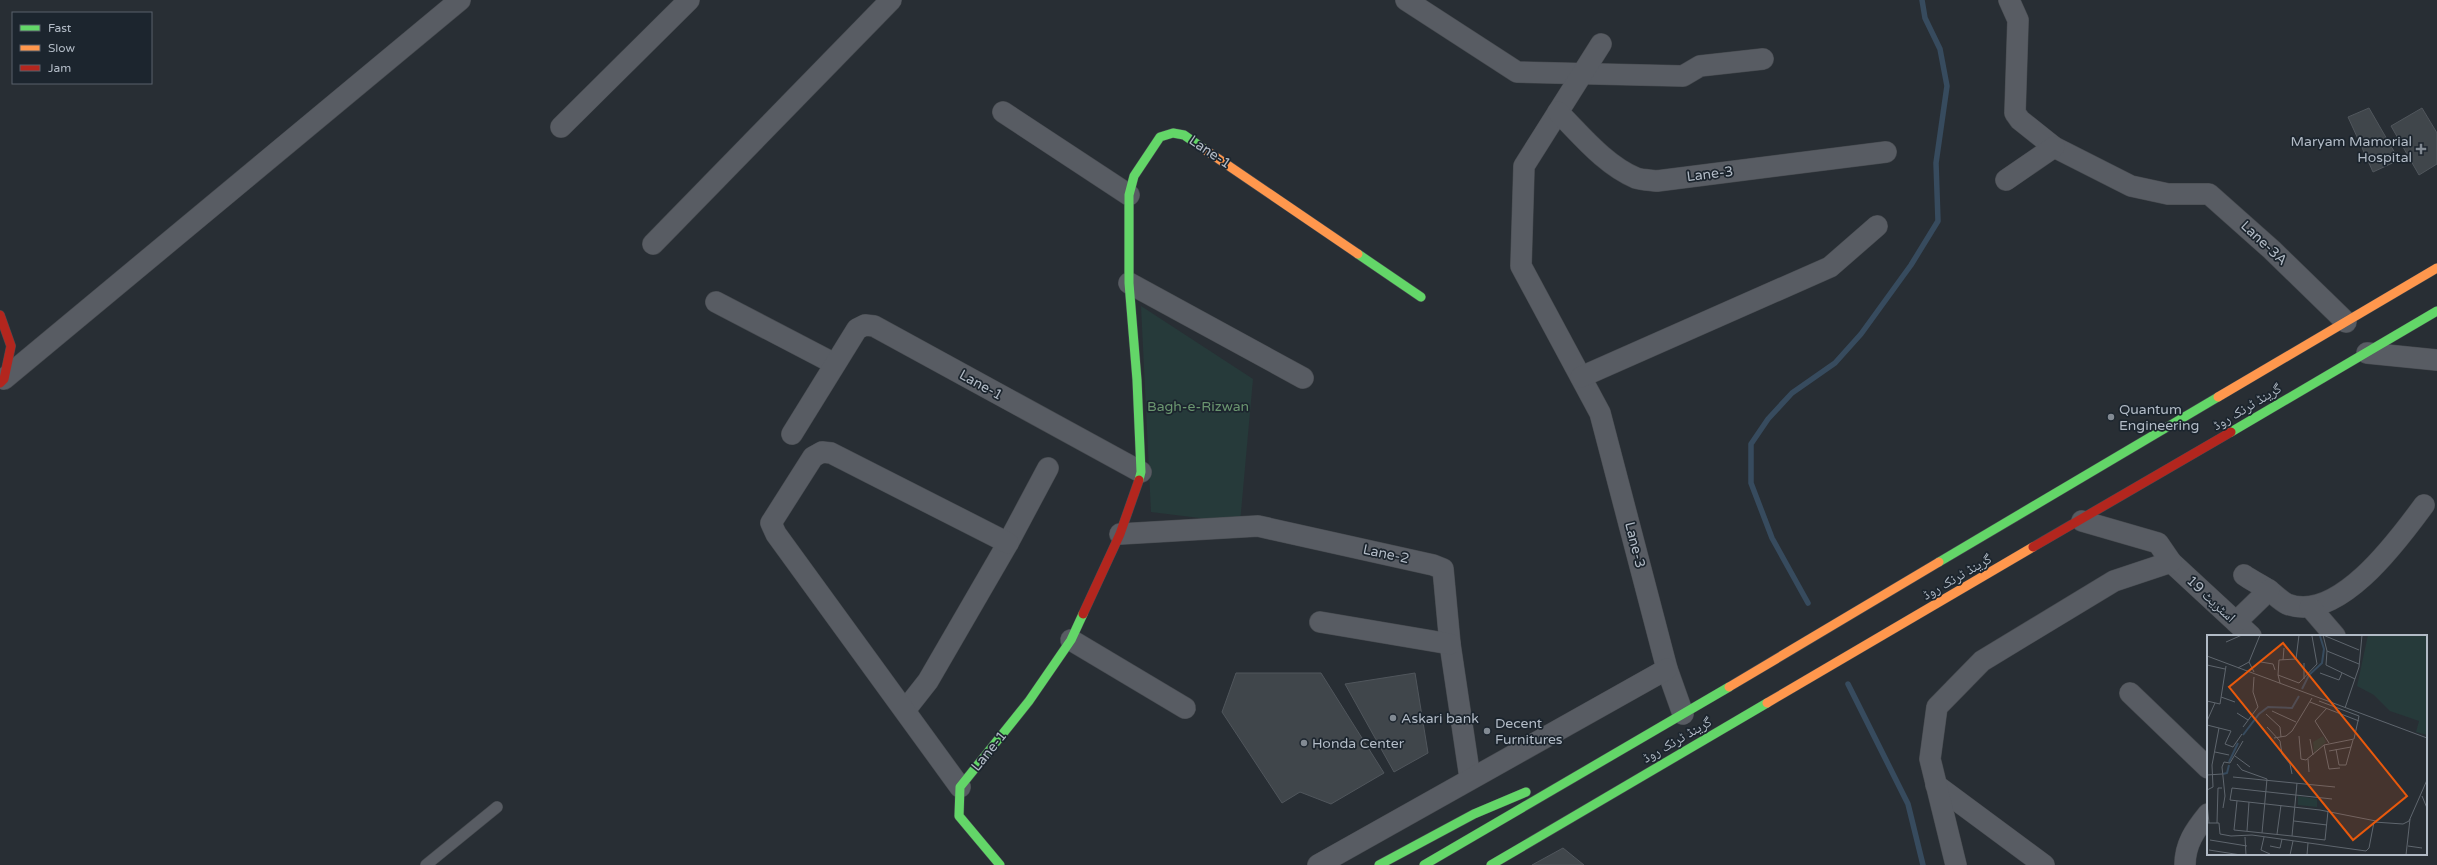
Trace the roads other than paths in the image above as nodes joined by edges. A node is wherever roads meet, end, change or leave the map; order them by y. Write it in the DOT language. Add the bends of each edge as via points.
graph roads {
  1 [pos="460,0"];
  2 [pos="688,0"];
  3 [pos="891,0"];
  4 [pos="1406,0"];
  5 [pos="2008,0"];
  6 [pos="1601,44"];
  7 [pos="1763,59"];
  8 [pos="1582,74"];
  9 [pos="1003,112"];
  10 [pos="1558,112"];
  11 [pos="560,127"];
  12 [pos="2054,147"];
  13 [pos="1886,152"];
  14 [pos="2006,180"];
  15 [pos="1129,195"];
  16 [pos="1877,226"];
  17 [pos="653,244"];
  18 [pos="2437,268"];
  19 [pos="1129,283"];
  20 [pos="1421,297"];
  21 [pos="716,302"];
  22 [pos="2437,312"];
  23 [pos="0,314"];
  24 [pos="2346,322"];
  25 [pos="2367,353"];
  26 [pos="2437,360"];
  27 [pos="835,364"];
  28 [pos="1581,377"];
  29 [pos="1303,378"];
  30 [pos="2,381"];
  31 [pos="792,434"];
  32 [pos="1048,468"];
  33 [pos="1141,472"];
  34 [pos="2424,505"];
  35 [pos="2082,521"];
  36 [pos="1120,534"];
  37 [pos="1008,543"];
  38 [pos="2171,562"];
  39 [pos="2244,575"];
  40 [pos="2269,590"];
  41 [pos="2310,607"];
  42 [pos="1320,622"];
  43 [pos="2236,622"];
  44 [pos="2250,635"];
  45 [pos="2334,635"];
  46 [pos="1071,640"];
  47 [pos="1450,644"];
  48 [pos="1667,669"];
  49 [pos="2130,693"];
  50 [pos="1185,708"];
  51 [pos="906,710"];
  52 [pos="1683,714"];
  53 [pos="1610,757"];
  54 [pos="2207,767"];
  55 [pos="1470,778"];
  56 [pos="1936,785"];
  57 [pos="960,786"];
  58 [pos="497,807"];
  59 [pos="2207,815"];
  60 [pos="426,865"];
  61 [pos="1000,865"];
  62 [pos="1318,865"];
  63 [pos="1379,865"];
  64 [pos="1424,865"];
  65 [pos="1491,865"];
  66 [pos="1956,865"];
  67 [pos="2044,865"];
  68 [pos="2185,865"];
  1 -- 30 [label="street"];
  2 -- 11 [label="street"];
  3 -- 17 [label="street"];
  4 -- 8 [label="street" via="1517,72"];
  5 -- 12 [label="street, Lane-3A" via="2018,20 2015,113"];
  6 -- 8 [label="street, Lane-3"];
  7 -- 8 [label="street" via="1700,66 1683,76"];
  8 -- 10 [label="street, Lane-3"];
  9 -- 15 [label="street"];
  10 -- 13 [label="street, Lane-3" via="1589,144 1616,166 1637,178 1657,181"];
  10 -- 28 [label="street, Lane-3" via="1524,166 1521,266"];
  12 -- 14 [label="street"];
  12 -- 24 [label="street, Lane-3A" via="2131,186 2168,194 2209,194 2272,250"];
  15 -- 19 [label="main road, Lane-1"];
  15 -- 20 [label="main road, Lane-1" via="1134,176 1160,137 1184,135"];
  16 -- 28 [label="street" via="1830,267"];
  18 -- 24 [label="main road, گرینڈ ٹرنک روڈ"];
  19 -- 29 [label="street"];
  19 -- 33 [label="main road, Lane-1" via="1138,380"];
  21 -- 27 [label="street"];
  22 -- 25 [label="main road, گرینڈ ٹرنک روڈ"];
  23 -- 30 [label="main road" via="11,346"];
  24 -- 52 [label="main road, گرینڈ ٹرنک روڈ"];
  25 -- 26 [label="street"];
  25 -- 35 [label="main road, گرینڈ ٹرنک روڈ"];
  27 -- 31 [label="street, Lane-1"];
  27 -- 33 [label="street, Lane-1" via="857,329 865,325 874,326"];
  28 -- 48 [label="street, Lane-3" via="1600,413"];
  32 -- 37 [label="street"];
  33 -- 36 [label="main road, Lane-1"];
  34 -- 41 [label="street" via="2396,544 2369,573 2336,596"];
  35 -- 38 [label="street, اسٹریٹ 19" via="2158,544"];
  35 -- 65 [label="main road, گرینڈ ٹرنک روڈ"];
  36 -- 46 [label="main road, Lane-1"];
  36 -- 47 [label="street, Lane-2" via="1258,526 1433,565 1443,569"];
  37 -- 51 [label="street" via="928,681"];
  37 -- 51 [label="street" via="831,453 822,452 813,457 771,523 776,534"];
  38 -- 43 [label="street, اسٹریٹ 19"];
  38 -- 56 [label="street" via="2114,581 1982,661 1937,707 1930,759"];
  39 -- 40 [label="street"];
  40 -- 41 [label="street" via="2287,604"];
  40 -- 43 [label="street"];
  41 -- 45 [label="street"];
  42 -- 47 [label="street"];
  43 -- 44 [label="street, اسٹریٹ 19"];
  46 -- 50 [label="street"];
  46 -- 57 [label="main road, Lane-1" via="1029,701"];
  47 -- 55 [label="street, Lane-2"];
  48 -- 52 [label="street, Lane-3"];
  48 -- 55 [label="street"];
  49 -- 54 [label="street"];
  51 -- 57 [label="street"];
  52 -- 53 [label="main road, گرینڈ ٹرنک روڈ"];
  53 -- 63 [label="main road, گرینڈ ٹرنک روڈ" via="1474,814"];
  53 -- 64 [label="main road, گرینڈ ٹرنک روڈ"];
  55 -- 62 [label="street"];
  56 -- 66 [label="street"];
  56 -- 67 [label="street"];
  57 -- 61 [label="main road" via="959,816"];
  58 -- 60 [label="lane"];
  59 -- 68 [label="street" via="2192,835 2185,853"];
}
